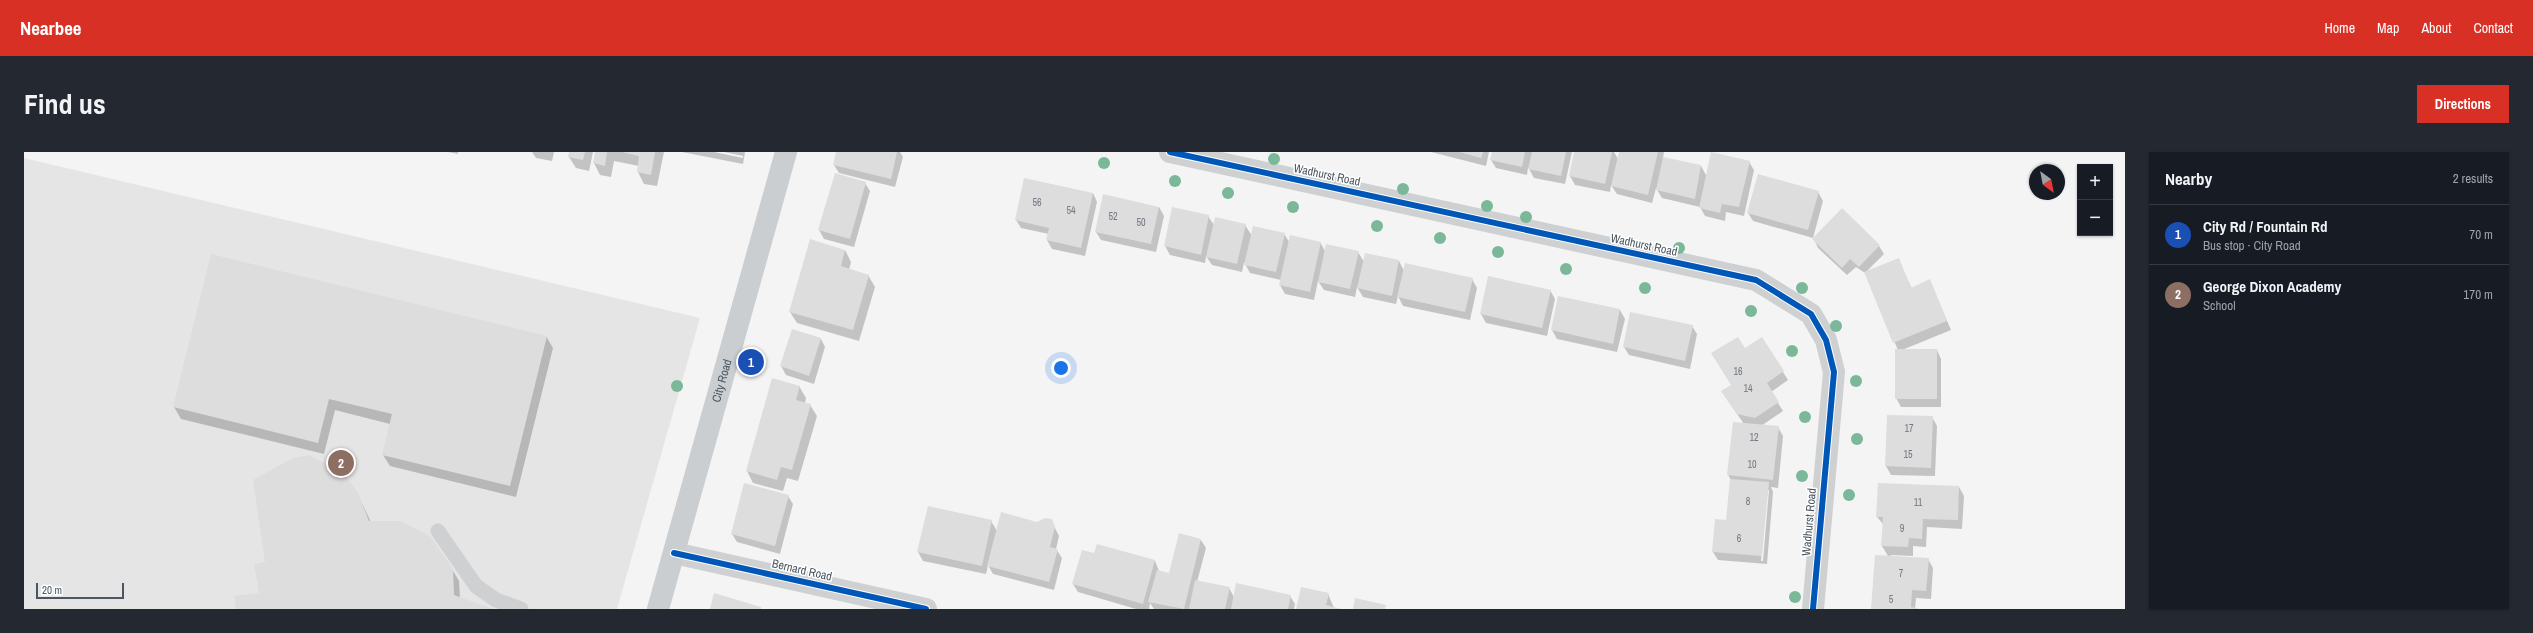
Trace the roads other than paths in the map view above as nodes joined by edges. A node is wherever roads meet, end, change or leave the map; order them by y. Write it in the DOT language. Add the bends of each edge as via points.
graph roads {
  1 [pos="786,152"];
  2 [pos="1170,152"];
  3 [pos="438,531"];
  4 [pos="674,553"];
  5 [pos="521,609"];
  6 [pos="658,609"];
  7 [pos="926,609"];
  8 [pos="1813,609"];
  1 -- 4 [label="main road, City Road"];
  2 -- 8 [label="street, Wadhurst Road" via="1756,280 1811,314 1826,340 1834,372"];
  3 -- 5 [label="lane" via="476,586 496,600"];
  4 -- 6 [label="main road, City Road"];
  4 -- 7 [label="street, Bernard Road"];
}
